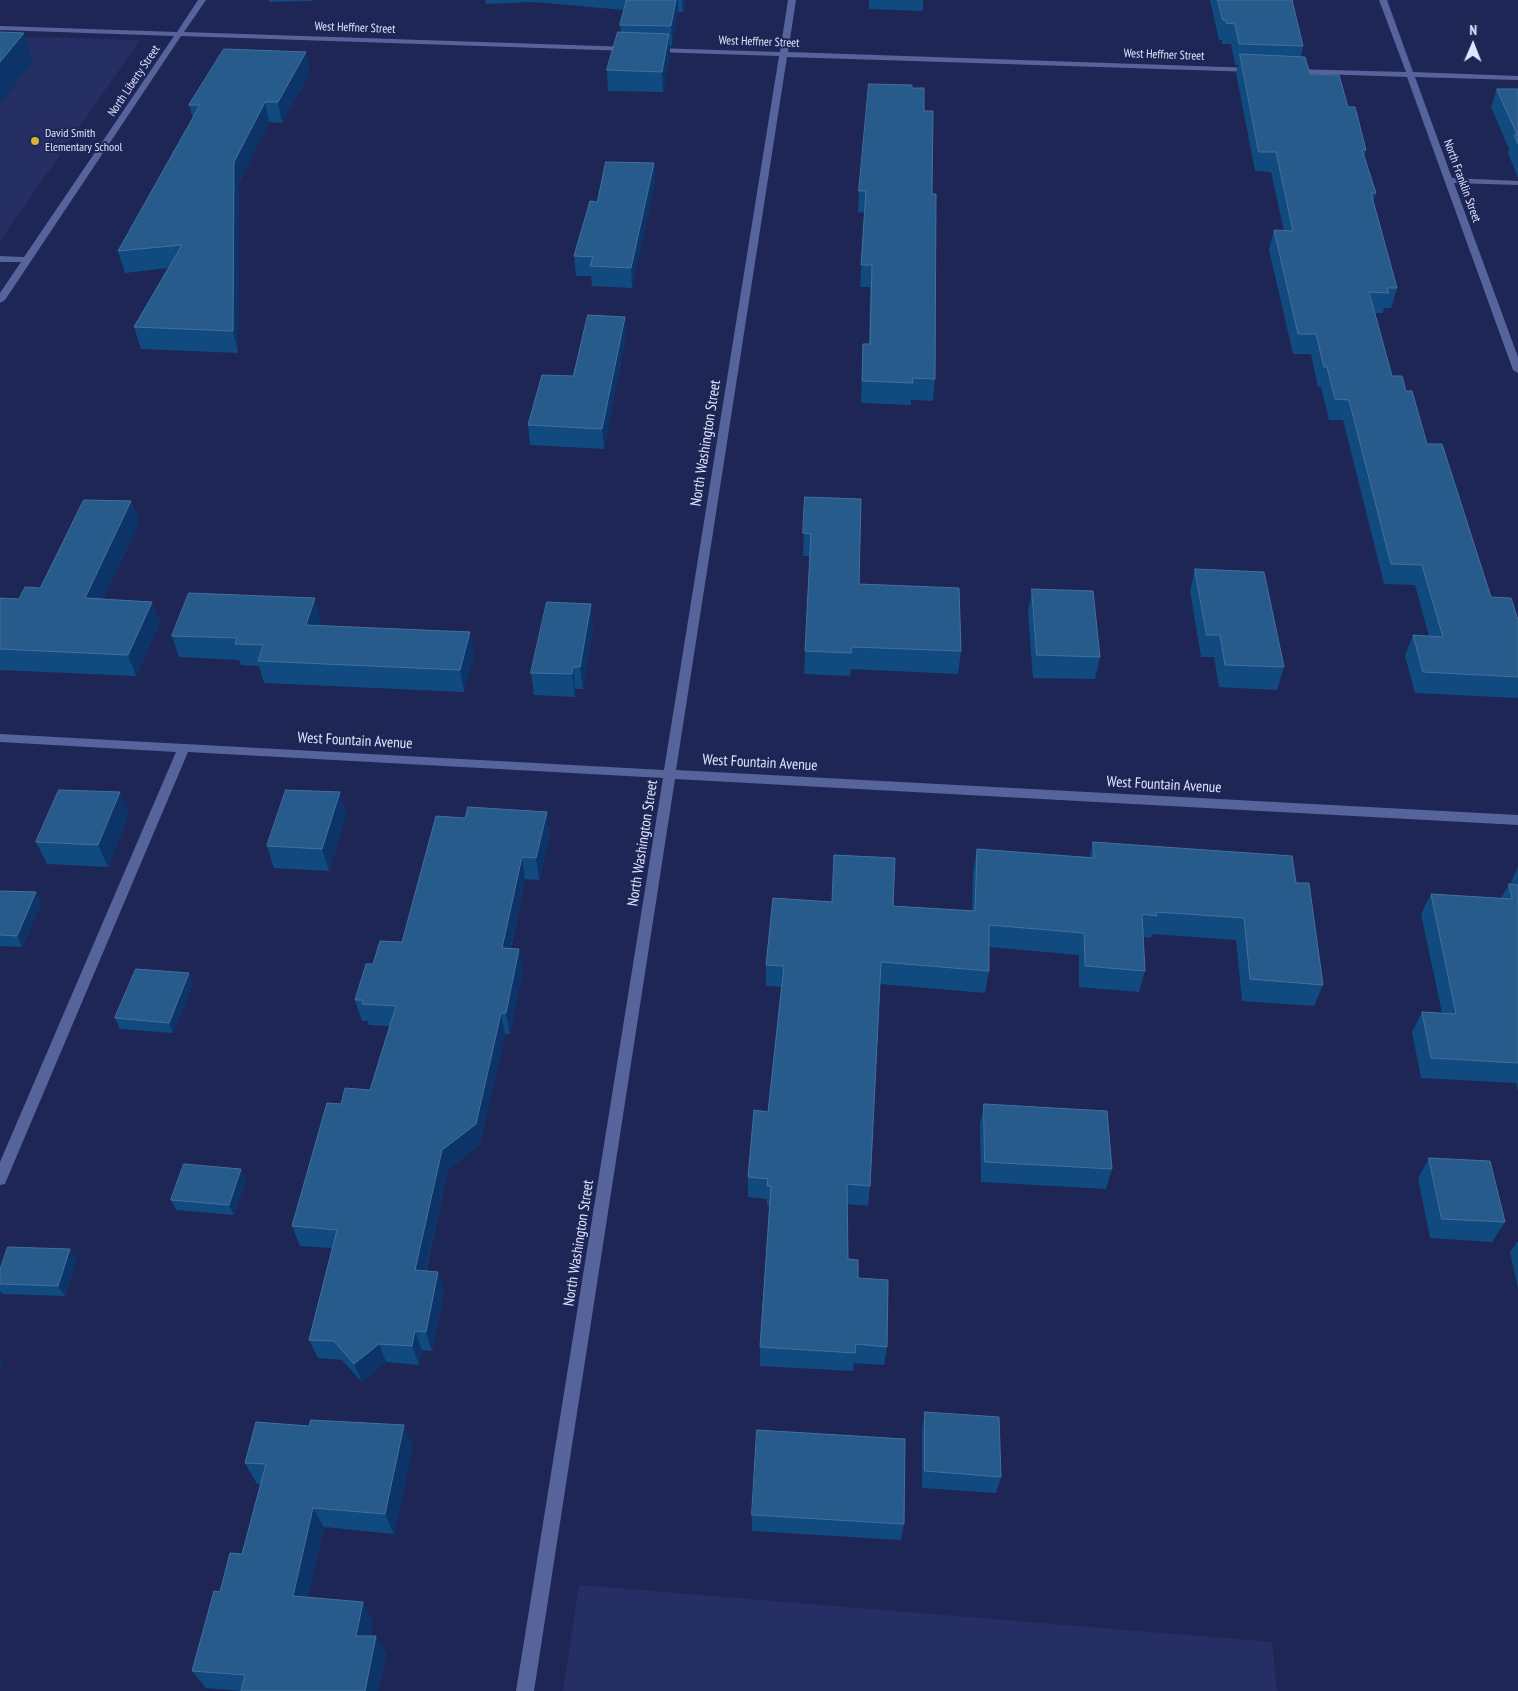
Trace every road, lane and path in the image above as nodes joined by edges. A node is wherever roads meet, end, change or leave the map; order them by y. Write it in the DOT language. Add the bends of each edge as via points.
graph roads {
  1 [pos="202,0"];
  2 [pos="792,0"];
  3 [pos="1382,0"];
  4 [pos="0,28"];
  5 [pos="179,34"];
  6 [pos="635,49"];
  7 [pos="645,49"];
  8 [pos="783,54"];
  9 [pos="1261,70"];
  10 [pos="1281,70"];
  11 [pos="1410,75"];
  12 [pos="1518,78"];
  13 [pos="1448,180"];
  14 [pos="1518,183"];
  15 [pos="0,259"];
  16 [pos="27,260"];
  17 [pos="0,300"];
  18 [pos="1518,370"];
  19 [pos="0,738"];
  20 [pos="184,748"];
  21 [pos="670,775"];
  22 [pos="1518,820"];
  23 [pos="0,1179"];
  24 [pos="525,1691"];
  1 -- 5 [label="street, North Liberty Street"];
  2 -- 8 [label="street, North Washington Street"];
  3 -- 11 [label="street, North Franklin Street"];
  4 -- 5 [label="street, West Heffner Street"];
  5 -- 6 [label="street, West Heffner Street"];
  5 -- 16 [label="street, North Liberty Street"];
  7 -- 8 [label="street, West Heffner Street"];
  8 -- 9 [label="street, West Heffner Street"];
  8 -- 21 [label="street, North Washington Street"];
  10 -- 11 [label="street"];
  11 -- 12 [label="street"];
  11 -- 13 [label="street, North Franklin Street"];
  13 -- 14 [label="street"];
  13 -- 18 [label="street, North Franklin Street"];
  15 -- 16 [label="street"];
  16 -- 17 [label="street, North Liberty Street"];
  19 -- 20 [label="street, West Fountain Avenue"];
  20 -- 21 [label="street, West Fountain Avenue"];
  20 -- 23 [label="street"];
  21 -- 22 [label="street, West Fountain Avenue"];
  21 -- 24 [label="street, North Washington Street"];
}
